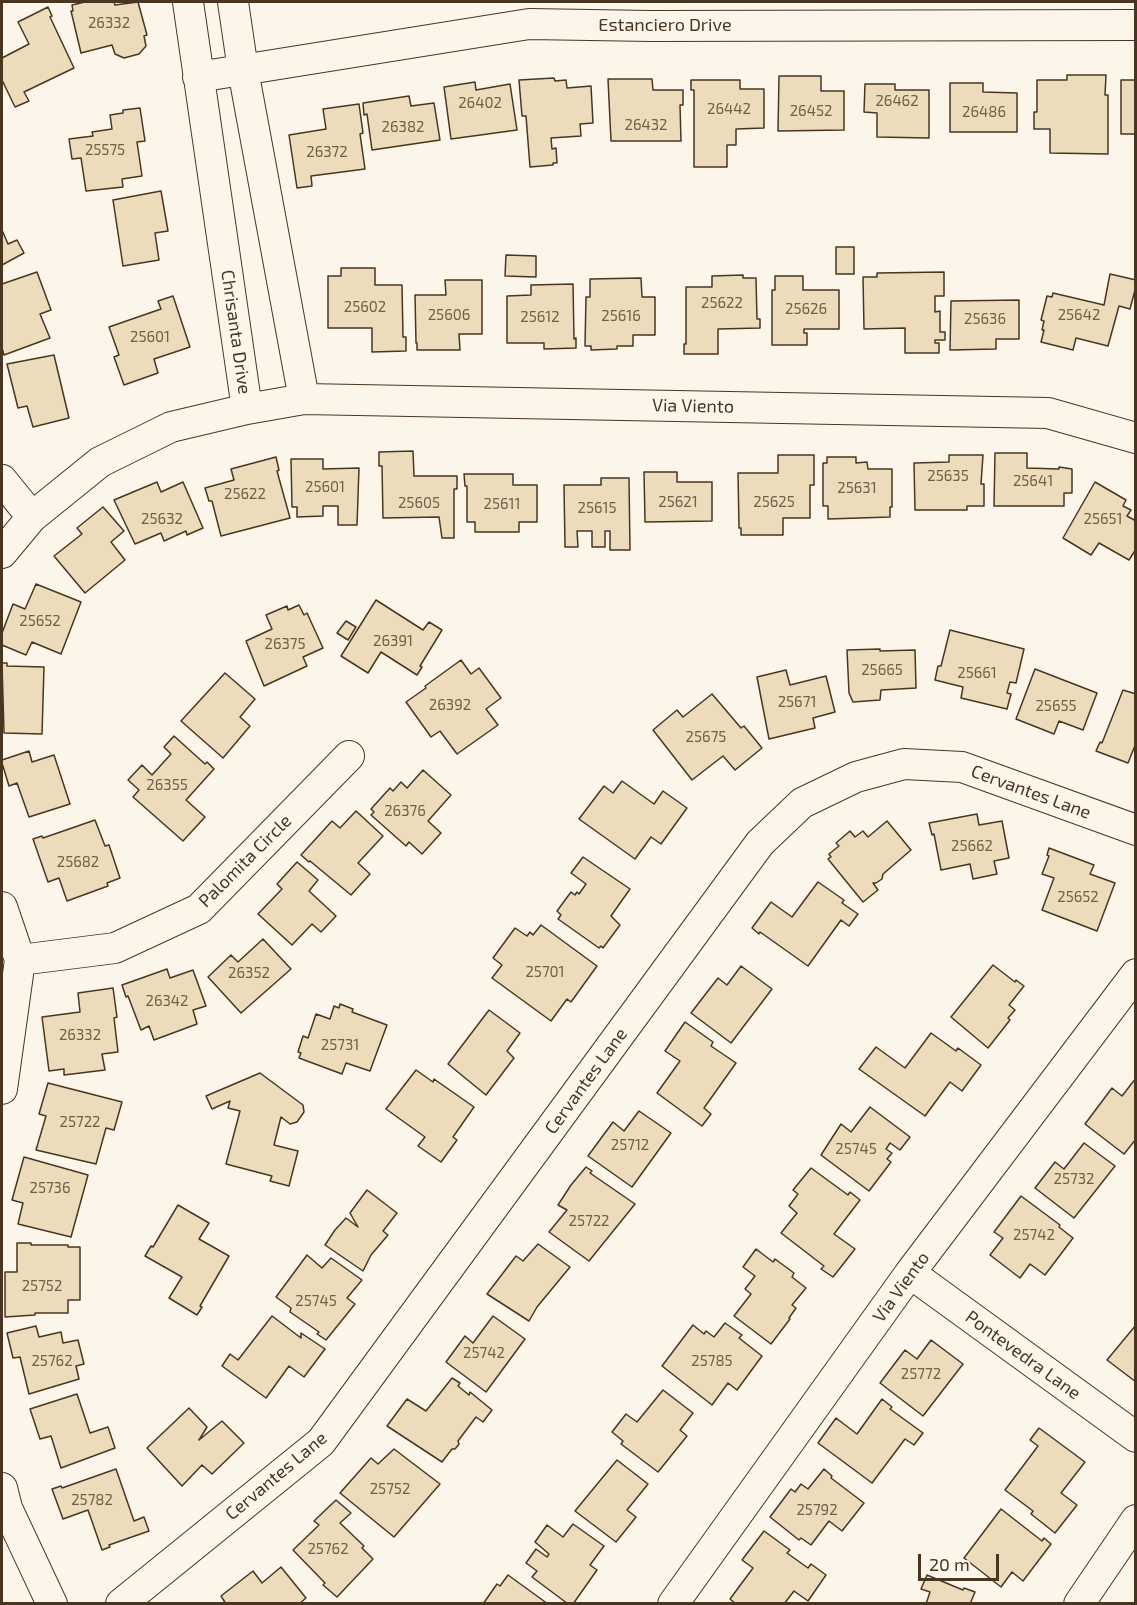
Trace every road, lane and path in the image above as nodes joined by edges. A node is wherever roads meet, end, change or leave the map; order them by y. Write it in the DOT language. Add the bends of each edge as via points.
graph roads {
  1 [pos="188,2"];
  2 [pos="233,2"];
  3 [pos="528,13"];
  4 [pos="1136,25"];
  5 [pos="243,70"];
  6 [pos="198,77"];
  7 [pos="304,399"];
  8 [pos="247,409"];
  9 [pos="1136,438"];
  10 [pos="2,480"];
  11 [pos="32,517"];
  12 [pos="2,553"];
  13 [pos="349,756"];
  14 [pos="1136,830"];
  15 [pos="2,907"];
  16 [pos="20,960"];
  17 [pos="1136,974"];
  18 [pos="2,1089"];
  19 [pos="910,1273"];
  20 [pos="1136,1437"];
  21 [pos="2,1488"];
  22 [pos="1136,1520"];
  23 [pos="52,1604"];
  24 [pos="121,1604"];
  25 [pos="673,1604"];
  26 [pos="1079,1604"];
  1 -- 6 [label="street, Chrisanta Drive"];
  2 -- 5 [label="street"];
  3 -- 4 [label="street, Estanciero Drive" via="651,26"];
  3 -- 5 [label="street, Estanciero Drive"];
  5 -- 6 [label="street, Estanciero Drive"];
  5 -- 7 [label="street"];
  6 -- 8 [label="street, Chrisanta Drive"];
  7 -- 8 [label="street, Via Viento"];
  7 -- 9 [label="street, Via Viento" via="1048,413"];
  8 -- 11 [label="street, Chrisanta Drive" via="171,427 100,462"];
  10 -- 11 [label="street"];
  11 -- 12 [label="street, Chrisanta Drive"];
  13 -- 16 [label="street, Palomita Circle" via="199,909 115,948"];
  14 -- 24 [label="street, Cervantes Lane" via="962,767 904,764 856,777 802,803 760,843 321,1442"];
  15 -- 16 [label="street"];
  16 -- 18 [label="street"];
  17 -- 19 [label="street, Via Viento"];
  19 -- 20 [label="street, Pontevedra Lane"];
  19 -- 25 [label="street, Via Viento"];
  21 -- 23 [label="street" via="6,1508"];
  22 -- 26 [label="street"];
}
